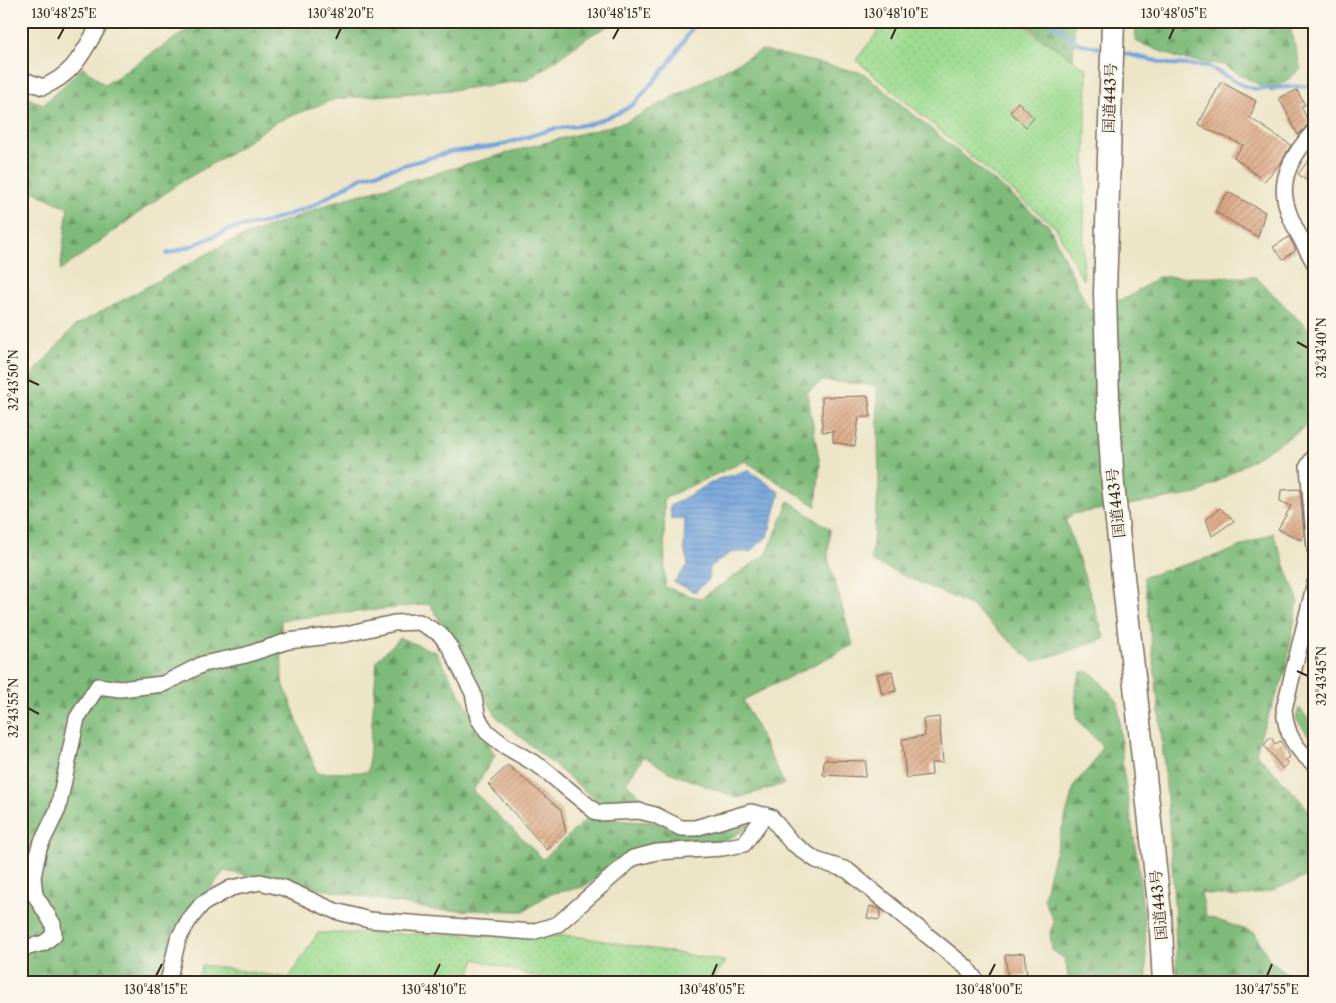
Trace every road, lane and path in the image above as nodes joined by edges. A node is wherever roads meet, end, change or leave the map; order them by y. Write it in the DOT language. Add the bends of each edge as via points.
graph roads {
  1 [pos="102,21"];
  2 [pos="1113,21"];
  3 [pos="21,79"];
  4 [pos="1315,130"];
  5 [pos="1315,264"];
  6 [pos="1315,455"];
  7 [pos="1315,549"];
  8 [pos="1315,583"];
  9 [pos="1315,765"];
  10 [pos="765,815"];
  11 [pos="21,949"];
  12 [pos="168,982"];
  13 [pos="977,982"];
  14 [pos="1164,982"];
  1 -- 3 [label="street" via="86,52 60,80 43,87"];
  2 -- 14 [label="highway, 国道443号" via="1105,292 1109,419 1113,485 1160,913"];
  4 -- 5 [label="street" via="1298,148 1287,168 1283,191 1288,217"];
  6 -- 7 [label="street" via="1308,466"];
  8 -- 9 [label="street" via="1284,709 1286,728 1298,750"];
  10 -- 11 [label="street" via="751,812 694,828 681,828 639,811 597,813 541,767 487,732 478,718 473,693 449,646 436,631 419,622 406,621 346,634 288,640 246,655 203,664 163,684 120,689 98,686 77,718 58,809 39,848 33,877 35,895 53,924 54,935 44,943"];
  10 -- 12 [label="street" via="744,844 657,852 633,858 558,924 532,932 369,920 335,911 284,888 260,882 231,888 202,904 188,920 178,939"];
  10 -- 13 [label="street" via="771,817 791,842 816,860 847,870 868,886 966,967"];
}
